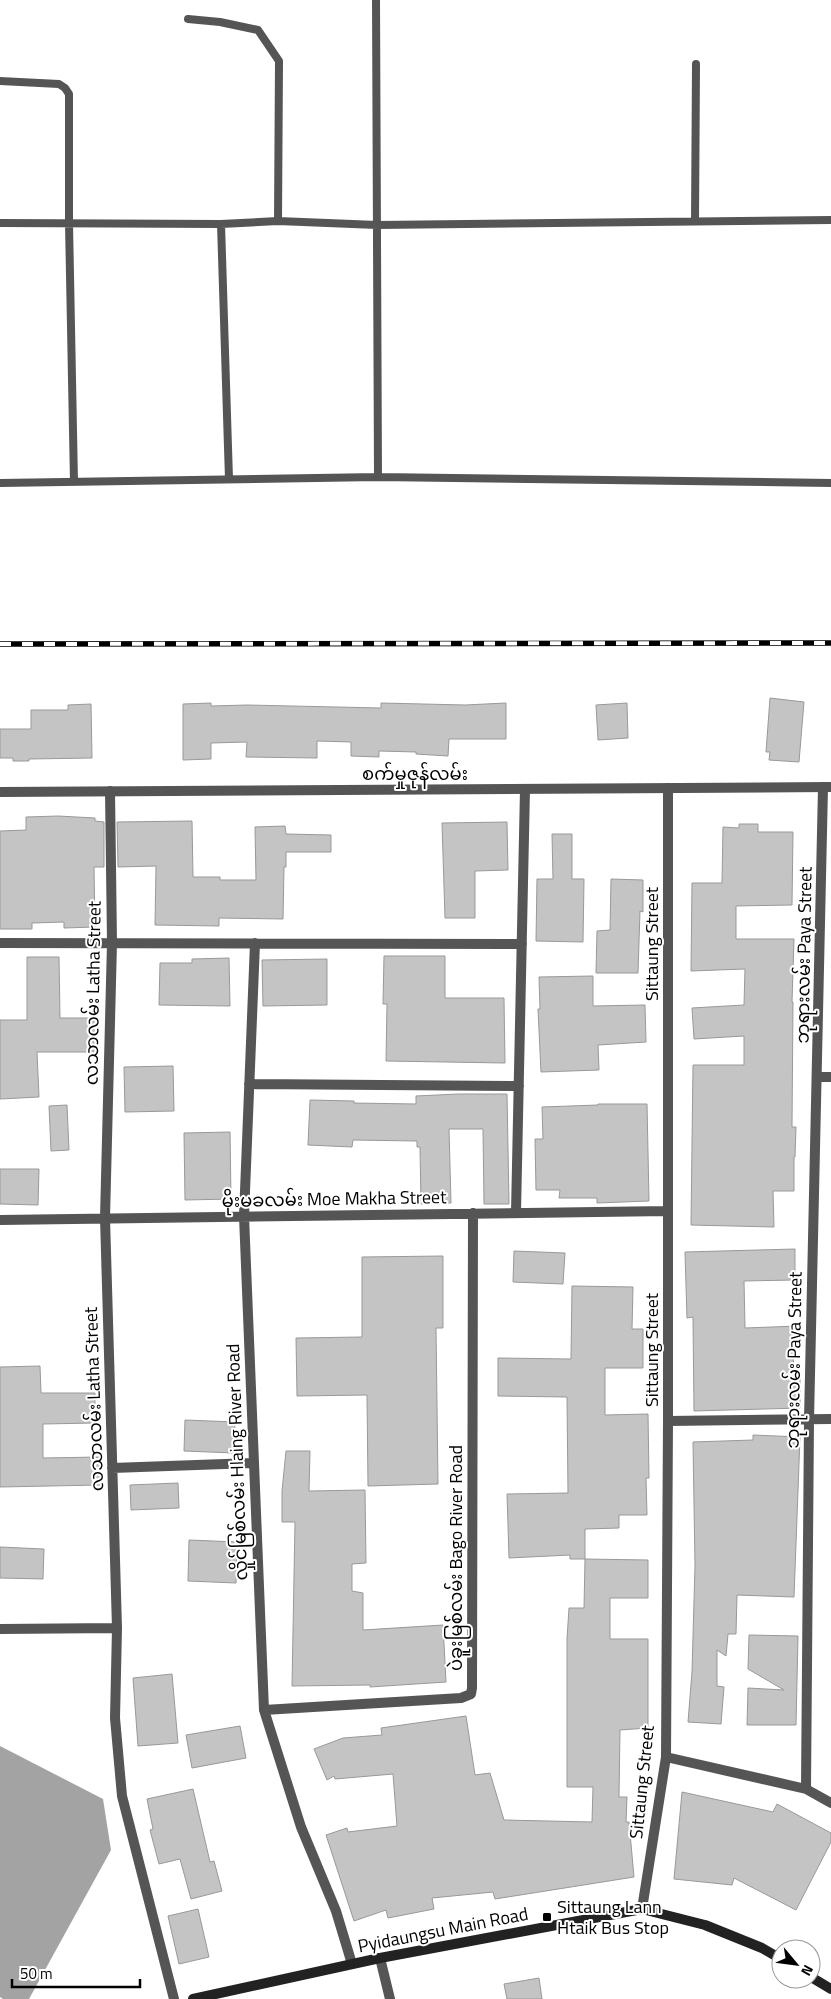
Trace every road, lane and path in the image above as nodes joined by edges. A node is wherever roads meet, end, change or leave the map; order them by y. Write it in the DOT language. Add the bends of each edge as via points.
graph roads {
  1 [pos="376,0"];
  2 [pos="188,19"];
  3 [pos="696,64"];
  4 [pos="0,81"];
  5 [pos="831,220"];
  6 [pos="278,221"];
  7 [pos="695,221"];
  8 [pos="0,223"];
  9 [pos="69,223"];
  10 [pos="221,224"];
  11 [pos="377,225"];
  12 [pos="378,477"];
  13 [pos="229,479"];
  14 [pos="74,482"];
  15 [pos="0,483"];
  16 [pos="831,483"];
  17 [pos="827,787"];
  18 [pos="668,788"];
  19 [pos="525,789"];
  20 [pos="110,791"];
  21 [pos="0,792"];
  22 [pos="826,937"];
  23 [pos="0,943"];
  24 [pos="112,943"];
  25 [pos="255,943"];
  26 [pos="522,944"];
  27 [pos="817,1076"];
  28 [pos="831,1076"];
  29 [pos="249,1084"];
  30 [pos="519,1086"];
  31 [pos="668,1210"];
  32 [pos="516,1212"];
  33 [pos="473,1213"];
  34 [pos="244,1216"];
  35 [pos="104,1218"];
  36 [pos="0,1220"];
  37 [pos="831,1419"];
  38 [pos="809,1420"];
  39 [pos="668,1421"];
  40 [pos="253,1463"];
  41 [pos="112,1468"];
  42 [pos="0,1628"];
  43 [pos="117,1628"];
  44 [pos="264,1710"];
  45 [pos="666,1757"];
  46 [pos="806,1789"];
  47 [pos="831,1804"];
  48 [pos="642,1909"];
  49 [pos="771,1954"];
  50 [pos="380,1958"];
  51 [pos="352,1964"];
  52 [pos="174,1999"];
  53 [pos="193,1999"];
  54 [pos="390,1999"];
  1 -- 11 [label="lane"];
  2 -- 6 [label="lane" via="258,30 279,61"];
  3 -- 7 [label="lane"];
  4 -- 9 [label="lane" via="59,84 69,94"];
  5 -- 7 [label="lane"];
  6 -- 10 [label="lane"];
  6 -- 11 [label="lane"];
  7 -- 11 [label="lane"];
  8 -- 9 [label="lane"];
  9 -- 10 [label="lane"];
  9 -- 14 [label="lane"];
  10 -- 13 [label="lane"];
  11 -- 12 [label="lane"];
  12 -- 13 [label="lane"];
  12 -- 16 [label="lane"];
  13 -- 14 [label="lane"];
  14 -- 15 [label="lane"];
  17 -- 18 [label="street, စက်မှုဇုန်လမ်း"];
  17 -- 22 [label="street, ဘုရားလမ်း Paya Street"];
  18 -- 19 [label="street, စက်မှုဇုန်လမ်း"];
  18 -- 31 [label="street, Sittaung Street"];
  19 -- 20 [label="street, စက်မှုဇုန်လမ်း"];
  19 -- 26 [label="street"];
  20 -- 21 [label="street, စက်မှုဇုန်လမ်း"];
  20 -- 24 [label="street, လသာလမ်း Latha Street"];
  22 -- 27 [label="street, ဘုရားလမ်း Paya Street"];
  23 -- 24 [label="street"];
  24 -- 25 [label="street"];
  24 -- 35 [label="street, လသာလမ်း Latha Street"];
  25 -- 26 [label="street"];
  25 -- 29 [label="street, လှိုင်မြစ်လမ်း Hlaing River Road"];
  26 -- 30 [label="street"];
  27 -- 28 [label="street"];
  27 -- 38 [label="street, ဘုရားလမ်း Paya Street"];
  29 -- 30 [label="street"];
  29 -- 34 [label="street, လှိုင်မြစ်လမ်း Hlaing River Road"];
  30 -- 32 [label="street"];
  31 -- 32 [label="street, မိုးမခလမ်း Moe Makha Street"];
  31 -- 39 [label="street, Sittaung Street"];
  32 -- 33 [label="street, မိုးမခလမ်း Moe Makha Street"];
  33 -- 34 [label="street, မိုးမခလမ်း Moe Makha Street"];
  33 -- 44 [label="street, ပဲခူးမြစ်လမ်း Bago River Road" via="471,1694 461,1698"];
  34 -- 35 [label="street, မိုးမခလမ်း Moe Makha Street"];
  34 -- 40 [label="street, လှိုင်မြစ်လမ်း Hlaing River Road"];
  35 -- 36 [label="street, မိုးမခလမ်း Moe Makha Street"];
  35 -- 41 [label="street, လသာလမ်း Latha Street"];
  37 -- 38 [label="street"];
  38 -- 39 [label="street"];
  38 -- 46 [label="street, ဘုရားလမ်း Paya Street"];
  39 -- 45 [label="street, Sittaung Street"];
  40 -- 41 [label="street"];
  40 -- 44 [label="street, လှိုင်မြစ်လမ်း Hlaing River Road"];
  41 -- 43 [label="street, လသာလမ်း Latha Street"];
  42 -- 43 [label="street"];
  43 -- 52 [label="street, လသာလမ်း Latha Street" via="115,1718 122,1796"];
  44 -- 51 [label="street, လှိုင်မြစ်လမ်း Hlaing River Road" via="301,1827 336,1911"];
  45 -- 46 [label="street"];
  45 -- 48 [label="street, Sittaung Street"];
  46 -- 47 [label="street"];
  48 -- 49 [label="main road, Pyidaungsu Main Road" via="705,1925"];
  48 -- 50 [label="main road, Pyidaungsu Main Road"];
  50 -- 51 [label="main road, Pyidaungsu Main Road"];
  50 -- 54 [label="street"];
  51 -- 53 [label="main road, Pyidaungsu Main Road"];
}
